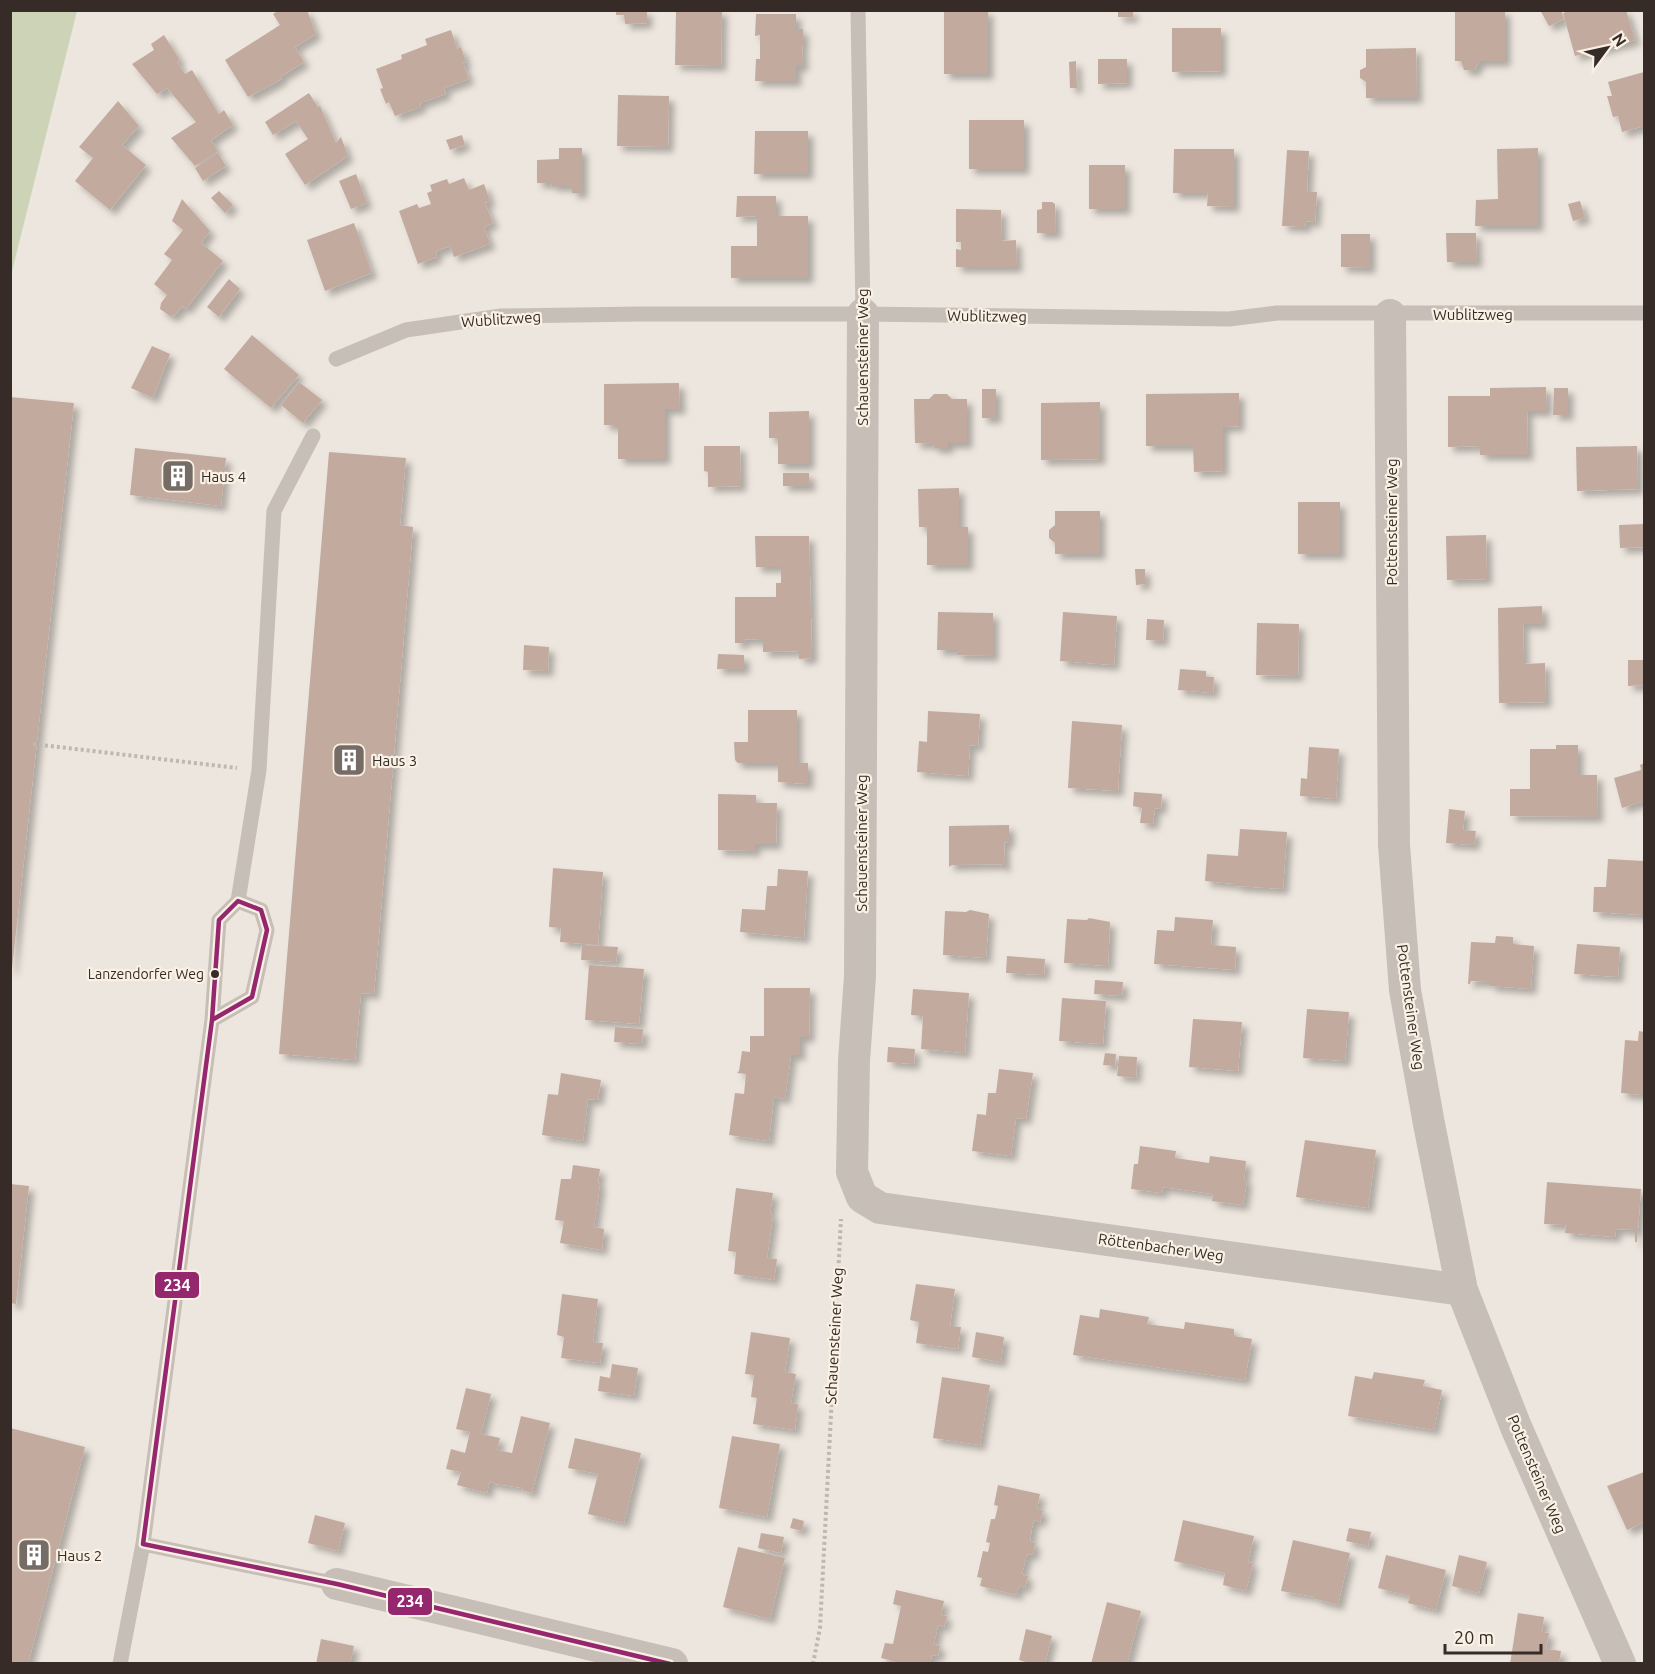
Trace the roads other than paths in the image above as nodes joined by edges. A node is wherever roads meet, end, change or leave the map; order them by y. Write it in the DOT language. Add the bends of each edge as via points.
graph roads {
  1 [pos="858,10"];
  2 [pos="1644,313"];
  3 [pos="863,314"];
  4 [pos="1390,315"];
  5 [pos="336,358"];
  6 [pos="313,436"];
  7 [pos="238,901"];
  8 [pos="212,1020"];
  9 [pos="862,1197"];
  10 [pos="1462,1290"];
  11 [pos="142,1544"];
  12 [pos="337,1584"];
  13 [pos="120,1664"];
  14 [pos="672,1664"];
  15 [pos="1620,1664"];
  1 -- 3 [label="lane, Schauensteiner Weg"];
  2 -- 4 [label="lane, Wublitzweg"];
  3 -- 4 [label="lane, Wublitzweg" via="1229,319 1277,313"];
  3 -- 5 [label="lane, Wublitzweg" via="501,316 406,330"];
  3 -- 9 [label="street, Schauensteiner Weg" via="860,964 852,1172"];
  4 -- 10 [label="street, Pottensteiner Weg" via="1394,845 1405,990"];
  6 -- 7 [label="lane" via="274,511 259,770"];
  7 -- 8 [label="lane" via="219,920"];
  7 -- 8 [label="lane" via="261,910 267,930 252,997"];
  8 -- 11 [label="lane"];
  9 -- 10 [label="street, Röttenbacher Weg" via="879,1208"];
  10 -- 15 [label="street, Pottensteiner Weg" via="1516,1427"];
  11 -- 12 [label="lane"];
  11 -- 13 [label="lane"];
  12 -- 14 [label="street"];
}
